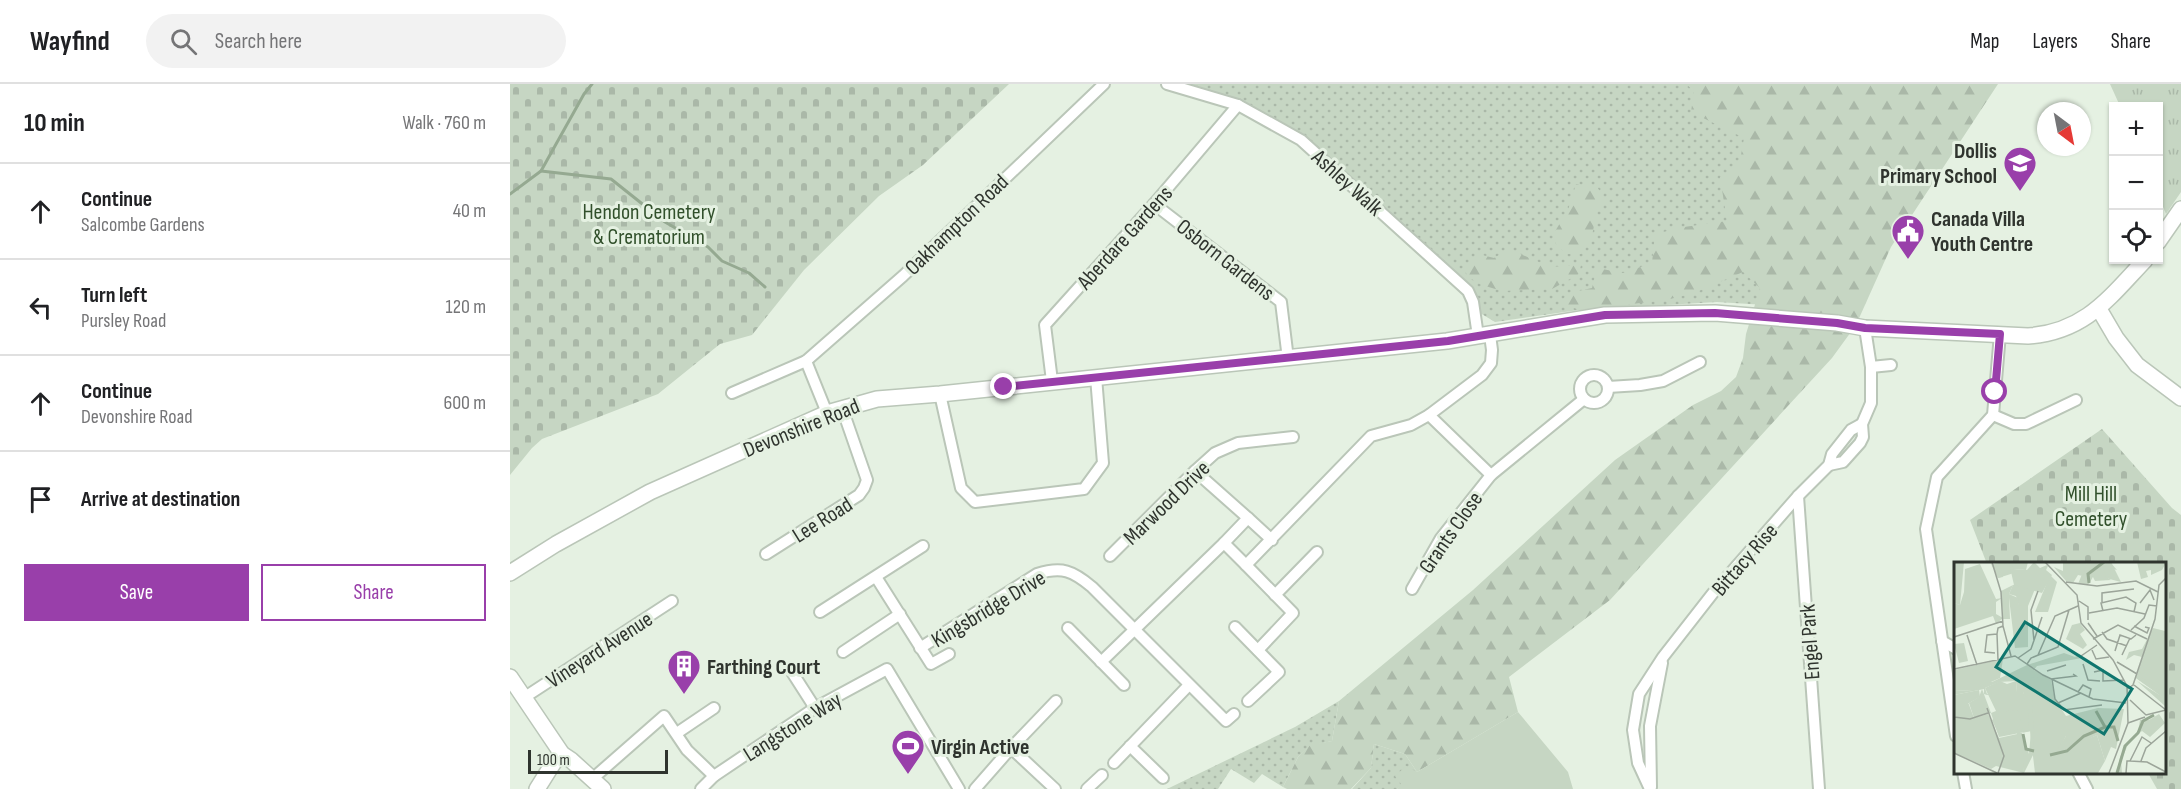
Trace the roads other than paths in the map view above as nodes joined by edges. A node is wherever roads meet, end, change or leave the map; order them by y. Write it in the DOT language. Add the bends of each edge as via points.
graph roads {
  1 [pos="1104,84"];
  2 [pos="1167,84"];
  3 [pos="1238,105"];
  4 [pos="1154,204"];
  5 [pos="2181,209"];
  6 [pos="2163,235"];
  7 [pos="2141,264"];
  8 [pos="2098,309"];
  9 [pos="1865,328"];
  10 [pos="2000,334"];
  11 [pos="1484,336"];
  12 [pos="1288,359"];
  13 [pos="806,361"];
  14 [pos="1700,362"];
  15 [pos="1891,365"];
  16 [pos="1871,367"];
  17 [pos="1096,377"];
  18 [pos="1052,381"];
  19 [pos="1608,387"];
  20 [pos="732,393"];
  21 [pos="940,394"];
  22 [pos="2181,398"];
  23 [pos="1584,399"];
  24 [pos="2076,400"];
  25 [pos="842,408"];
  26 [pos="827,413"];
  27 [pos="1429,415"];
  28 [pos="1994,415"];
  29 [pos="1293,437"];
  30 [pos="1195,471"];
  31 [pos="1491,475"];
  32 [pos="1798,496"];
  33 [pos="1248,518"];
  34 [pos="1272,540"];
  35 [pos="1224,543"];
  36 [pos="923,546"];
  37 [pos="1317,552"];
  38 [pos="766,554"];
  39 [pos="1110,556"];
  40 [pos="1246,565"];
  41 [pos="510,573"];
  42 [pos="876,577"];
  43 [pos="1412,589"];
  44 [pos="1275,595"];
  45 [pos="672,601"];
  46 [pos="820,612"];
  47 [pos="900,614"];
  48 [pos="1234,627"];
  49 [pos="1068,628"];
  50 [pos="1135,631"];
  51 [pos="1941,641"];
  52 [pos="920,648"];
  53 [pos="1954,648"];
  54 [pos="1258,650"];
  55 [pos="843,652"];
  56 [pos="950,654"];
  57 [pos="1663,657"];
  58 [pos="1101,662"];
  59 [pos="790,669"];
  60 [pos="510,677"];
  61 [pos="1124,685"];
  62 [pos="1189,685"];
  63 [pos="525,697"];
  64 [pos="1056,701"];
  65 [pos="1248,702"];
  66 [pos="1953,707"];
  67 [pos="714,708"];
  68 [pos="815,708"];
  69 [pos="1234,714"];
  70 [pos="677,733"];
  71 [pos="1130,746"];
  72 [pos="1011,748"];
  73 [pos="562,754"];
  74 [pos="1113,763"];
  75 [pos="1963,774"];
  76 [pos="2079,774"];
  77 [pos="1102,775"];
  78 [pos="714,776"];
  79 [pos="1163,778"];
  80 [pos="597,784"];
  81 [pos="537,789"];
  82 [pos="701,789"];
  83 [pos="958,789"];
  84 [pos="975,789"];
  85 [pos="1054,789"];
  86 [pos="1087,789"];
  87 [pos="1651,789"];
  88 [pos="1819,789"];
  89 [pos="1966,789"];
  90 [pos="2087,789"];
  1 -- 13 [label="street, Oakhampton Road" via="903,276"];
  2 -- 3 [label="street, Ashley Walk"];
  3 -- 4 [label="street, Aberdare Gardens"];
  3 -- 11 [label="street, Ashley Walk" via="1301,140 1467,291"];
  4 -- 12 [label="street, Osborn Gardens" via="1281,302"];
  4 -- 18 [label="street, Aberdare Gardens" via="1045,325"];
  5 -- 6 [label="street"];
  7 -- 8 [label="street, Devonshire Road"];
  8 -- 10 [label="street, Devonshire Road" via="2050,334"];
  8 -- 22 [label="street" via="2137,365"];
  9 -- 10 [label="street, Devonshire Road"];
  9 -- 11 [label="street, Devonshire Road" via="1715,313 1605,315"];
  9 -- 16 [label="street, Bittacy Rise"];
  10 -- 28 [label="street"];
  11 -- 12 [label="street, Devonshire Road"];
  11 -- 27 [label="street, Ashley Walk" via="1492,350 1488,368"];
  12 -- 17 [label="street, Devonshire Road"];
  13 -- 20 [label="street, Oakhampton Road"];
  13 -- 26 [label="street"];
  14 -- 19 [label="street" via="1663,381"];
  15 -- 16 [label="street"];
  16 -- 32 [label="street, Bittacy Rise" via="1871,403 1862,424 1851,430 1832,454 1829,465"];
  17 -- 18 [label="street, Devonshire Road"];
  17 -- 21 [label="street" via="1103,463 1084,489 975,502 961,488"];
  18 -- 21 [label="street, Devonshire Road"];
  19 -- 23 [label="street" via="1600,402"];
  19 -- 23 [label="street" via="1602,377 1588,376 1581,387"];
  21 -- 25 [label="street, Devonshire Road" via="877,399"];
  23 -- 31 [label="street, Grants Close"];
  24 -- 28 [label="street" via="2026,424 2014,424"];
  25 -- 26 [label="street, Devonshire Road"];
  25 -- 38 [label="street, Lee Road" via="867,480 864,488 859,495"];
  26 -- 41 [label="street, Devonshire Road" via="650,492"];
  27 -- 31 [label="street, Grants Close"];
  27 -- 34 [label="street, Ashley Walk" via="1411,425 1371,436"];
  28 -- 51 [label="street" via="1937,477 1926,529"];
  29 -- 30 [label="street, Marwood Drive" via="1238,443 1215,453"];
  30 -- 33 [label="street"];
  30 -- 39 [label="street, Marwood Drive"];
  31 -- 43 [label="street, Grants Close" via="1441,538"];
  32 -- 57 [label="street, Bittacy Rise" via="1713,592"];
  32 -- 88 [label="street, Engel Park"];
  33 -- 34 [label="street"];
  33 -- 35 [label="street"];
  34 -- 40 [label="street, Ashley Walk"];
  35 -- 40 [label="street"];
  35 -- 50 [label="street"];
  36 -- 42 [label="street"];
  37 -- 44 [label="street"];
  40 -- 44 [label="street"];
  42 -- 46 [label="street"];
  42 -- 47 [label="street"];
  44 -- 54 [label="street" via="1293,613"];
  45 -- 63 [label="street, Vineyard Avenue"];
  47 -- 52 [label="street"];
  47 -- 55 [label="street"];
  48 -- 54 [label="street"];
  49 -- 58 [label="street"];
  50 -- 52 [label="street, Kingsbridge Drive" via="1081,578 1053,569 1037,574"];
  50 -- 58 [label="street"];
  50 -- 62 [label="street, Kingsbridge Drive"];
  51 -- 53 [label="street"];
  51 -- 66 [label="street"];
  52 -- 56 [label="street" via="932,664"];
  54 -- 65 [label="street" via="1279,672"];
  57 -- 87 [label="street, Bittacy Rise" via="1650,726"];
  57 -- 87 [label="street, Bittacy Rise" via="1639,694 1633,730 1638,763"];
  58 -- 61 [label="street"];
  59 -- 68 [label="street"];
  60 -- 63 [label="street"];
  62 -- 69 [label="street, Kingsbridge Drive" via="1226,721"];
  62 -- 71 [label="street"];
  63 -- 73 [label="street"];
  64 -- 72 [label="street"];
  67 -- 70 [label="street"];
  68 -- 78 [label="street, Langstone Way"];
  68 -- 83 [label="street, Langstone Way" via="887,669"];
  70 -- 78 [label="street" via="687,750"];
  70 -- 80 [label="street" via="664,716"];
  71 -- 74 [label="street"];
  71 -- 79 [label="street"];
  72 -- 84 [label="street"];
  72 -- 85 [label="street"];
  73 -- 80 [label="street"];
  73 -- 81 [label="street"];
  75 -- 89 [label="street"];
  76 -- 90 [label="street"];
  77 -- 86 [label="street"];
  78 -- 82 [label="street, Langstone Way"];
}
